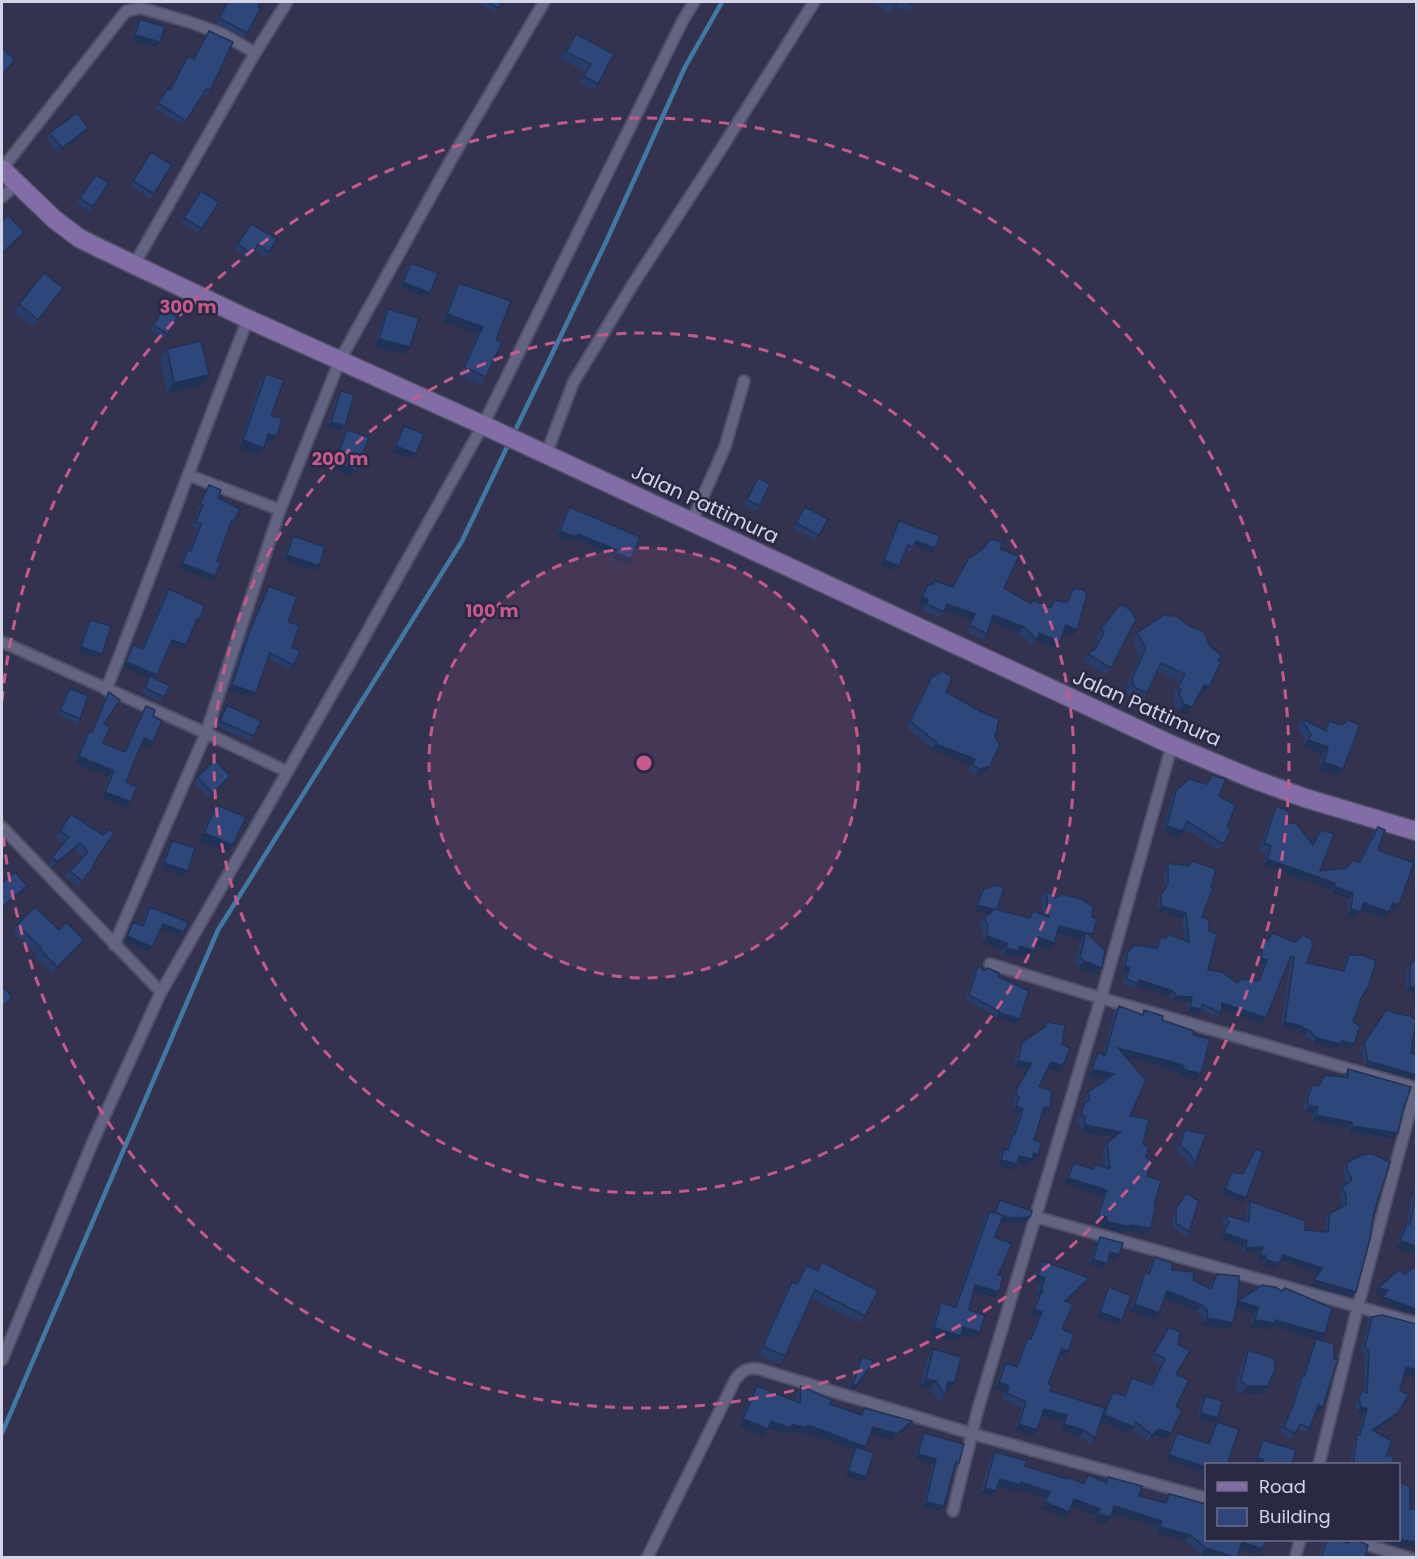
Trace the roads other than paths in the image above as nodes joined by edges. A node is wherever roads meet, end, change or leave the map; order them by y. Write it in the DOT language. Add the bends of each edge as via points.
graph roads {
  1 [pos="287,2"];
  2 [pos="544,2"];
  3 [pos="694,2"];
  4 [pos="814,2"];
  5 [pos="255,53"];
  6 [pos="2,169"];
  7 [pos="17,184"];
  8 [pos="2,197"];
  9 [pos="134,264"];
  10 [pos="248,320"];
  11 [pos="340,360"];
  12 [pos="744,381"];
  13 [pos="483,425"];
  14 [pos="546,455"];
  15 [pos="188,476"];
  16 [pos="280,510"];
  17 [pos="691,523"];
  18 [pos="2,642"];
  19 [pos="106,690"];
  20 [pos="206,733"];
  21 [pos="1172,746"];
  22 [pos="286,771"];
  23 [pos="2,827"];
  24 [pos="1416,831"];
  25 [pos="114,945"];
  26 [pos="990,964"];
  27 [pos="161,992"];
  28 [pos="1101,998"];
  29 [pos="1416,1089"];
  30 [pos="1036,1217"];
  31 [pos="1358,1306"];
  32 [pos="1416,1323"];
  33 [pos="2,1360"];
  34 [pos="973,1434"];
  35 [pos="1319,1463"];
  36 [pos="1205,1498"];
  37 [pos="953,1510"];
  38 [pos="1299,1541"];
  39 [pos="1358,1541"];
  40 [pos="647,1557"];
  41 [pos="1295,1557"];
  42 [pos="1410,1557"];
  1 -- 5 [label="street"];
  2 -- 11 [label="street"];
  3 -- 13 [label="street"];
  4 -- 14 [label="street" via="573,383"];
  5 -- 6 [label="street" via="223,34 189,22 141,8 126,11"];
  5 -- 9 [label="street"];
  6 -- 7 [label="main road, Jalan Pattimura"];
  7 -- 8 [label="street"];
  7 -- 9 [label="main road, Jalan Pattimura" via="80,238"];
  9 -- 10 [label="main road, Jalan Pattimura"];
  10 -- 11 [label="main road, Jalan Pattimura"];
  10 -- 15 [label="street"];
  11 -- 13 [label="main road, Jalan Pattimura"];
  11 -- 16 [label="street"];
  12 -- 17 [label="street" via="725,447"];
  13 -- 14 [label="main road, Jalan Pattimura"];
  13 -- 22 [label="street"];
  14 -- 17 [label="main road, Jalan Pattimura"];
  15 -- 16 [label="street"];
  15 -- 19 [label="street"];
  16 -- 20 [label="street"];
  17 -- 21 [label="main road, Jalan Pattimura"];
  18 -- 19 [label="street"];
  19 -- 20 [label="street"];
  20 -- 22 [label="street"];
  20 -- 25 [label="street"];
  21 -- 24 [label="main road, Jalan Pattimura" via="1294,794"];
  21 -- 28 [label="street"];
  22 -- 27 [label="street"];
  23 -- 25 [label="street"];
  25 -- 27 [label="street"];
  26 -- 28 [label="street"];
  27 -- 33 [label="street" via="94,1139"];
  28 -- 29 [label="street"];
  28 -- 30 [label="street"];
  29 -- 31 [label="street"];
  30 -- 31 [label="street"];
  30 -- 34 [label="street"];
  31 -- 32 [label="street"];
  31 -- 35 [label="street"];
  34 -- 36 [label="street"];
  34 -- 37 [label="street"];
  34 -- 40 [label="street" via="749,1368 735,1380"];
  38 -- 41 [label="street"];
  39 -- 42 [label="street"];
}
